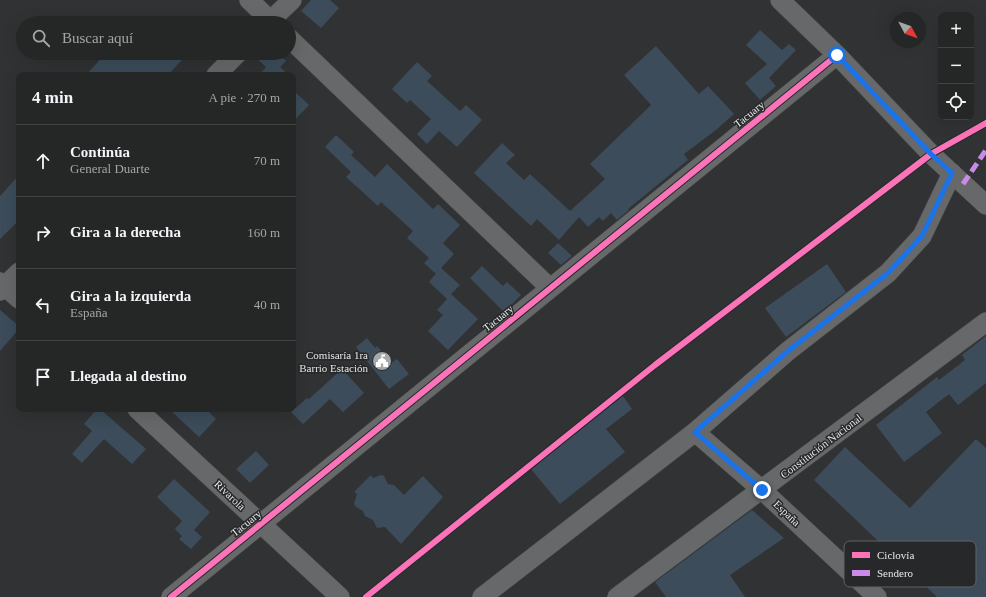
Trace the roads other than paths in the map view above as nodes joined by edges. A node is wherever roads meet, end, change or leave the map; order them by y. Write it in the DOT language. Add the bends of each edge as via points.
graph roads {
  1 [pos="249,0"];
  2 [pos="292,0"];
  3 [pos="780,0"];
  4 [pos="265,16"];
  5 [pos="277,16"];
  6 [pos="296,45"];
  7 [pos="837,55"];
  8 [pos="231,60"];
  9 [pos="219,72"];
  10 [pos="952,173"];
  11 [pos="986,205"];
  12 [pos="16,274"];
  13 [pos="2,286"];
  14 [pos="550,288"];
  15 [pos="16,297"];
  16 [pos="986,322"];
  17 [pos="140,412"];
  18 [pos="695,432"];
  19 [pos="762,490"];
  20 [pos="261,524"];
  21 [pos="844,566"];
  22 [pos="866,587"];
  23 [pos="171,597"];
  24 [pos="340,597"];
  25 [pos="482,597"];
  26 [pos="617,597"];
  27 [pos="877,597"];
  1 -- 4 [label="street"];
  2 -- 5 [label="street"];
  3 -- 7 [label="street"];
  6 -- 14 [label="street"];
  7 -- 10 [label="street"];
  7 -- 14 [label="street, Tacuary"];
  8 -- 9 [label="street"];
  10 -- 11 [label="street"];
  10 -- 18 [label="street" via="922,236 888,273 788,351"];
  12 -- 13 [label="street"];
  13 -- 15 [label="street"];
  14 -- 20 [label="street, Tacuary"];
  16 -- 19 [label="street, Constitución Nacional"];
  17 -- 20 [label="street, Rivarola"];
  18 -- 19 [label="street, España"];
  18 -- 25 [label="street"];
  19 -- 21 [label="street, España"];
  19 -- 26 [label="street, Constitución Nacional"];
  20 -- 23 [label="street, Tacuary"];
  20 -- 24 [label="street, Rivarola"];
  22 -- 27 [label="street, España"];
}
